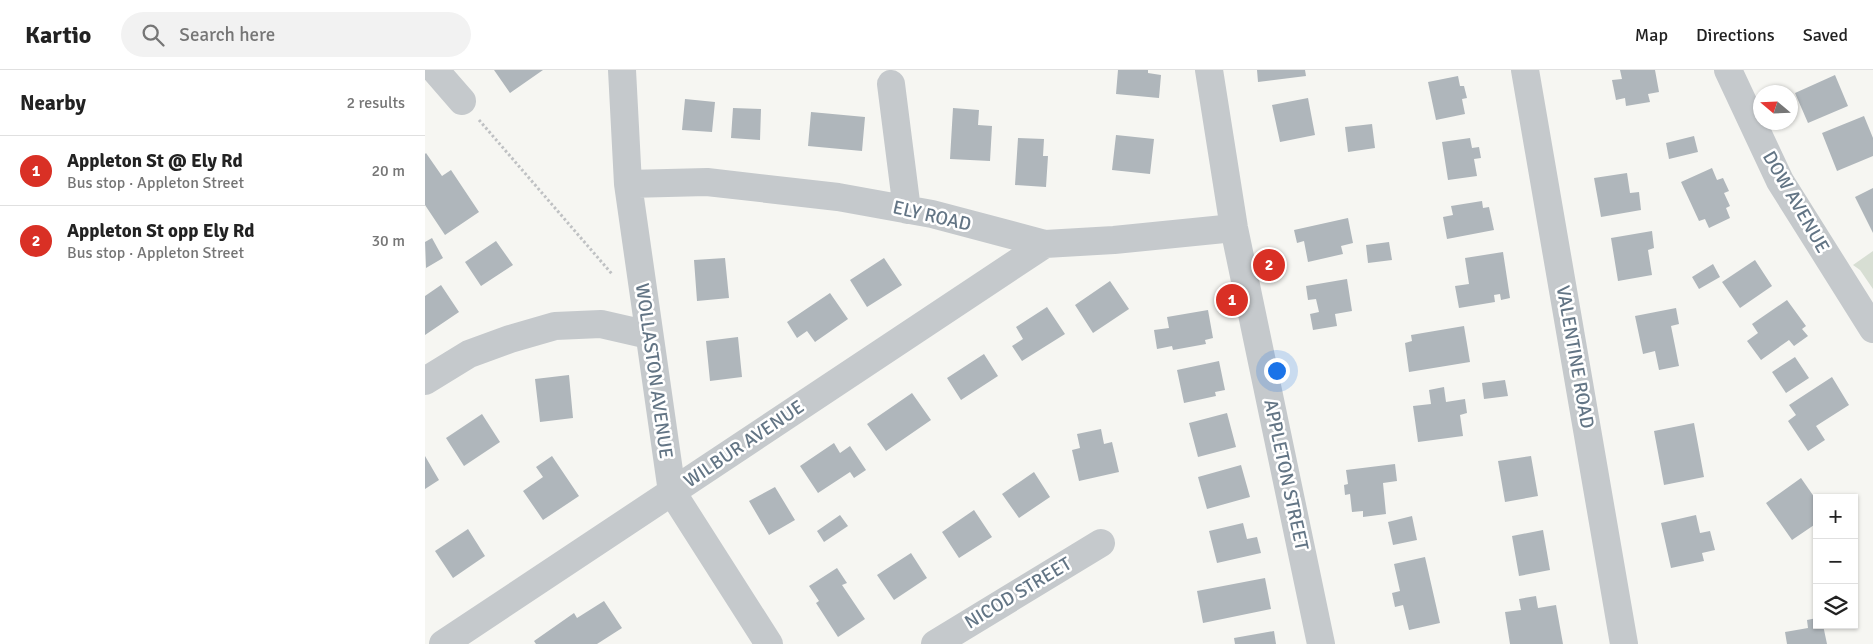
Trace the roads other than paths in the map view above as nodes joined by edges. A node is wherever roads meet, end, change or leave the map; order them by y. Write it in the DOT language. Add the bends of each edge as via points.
graph roads {
  1 [pos="435,70"];
  2 [pos="622,70"];
  3 [pos="1209,70"];
  4 [pos="1525,70"];
  5 [pos="1728,70"];
  6 [pos="891,84"];
  7 [pos="462,101"];
  8 [pos="628,184"];
  9 [pos="907,210"];
  10 [pos="1234,228"];
  11 [pos="1045,244"];
  12 [pos="1873,329"];
  13 [pos="649,335"];
  14 [pos="425,380"];
  15 [pos="671,492"];
  16 [pos="1101,543"];
  17 [pos="443,644"];
  18 [pos="769,644"];
  19 [pos="935,644"];
  20 [pos="1321,644"];
  21 [pos="1624,644"];
  1 -- 7 [label="street"];
  2 -- 8 [label="street, WOLLASTON AVENUE"];
  3 -- 10 [label="street, APPLETON STREET"];
  4 -- 21 [label="street, VALENTINE ROAD"];
  5 -- 12 [label="street, DOW AVENUE" via="1780,181"];
  6 -- 9 [label="street"];
  8 -- 9 [label="street, ELY ROAD" via="707,182 838,197"];
  8 -- 13 [label="street, WOLLASTON AVENUE"];
  9 -- 11 [label="street, ELY ROAD"];
  10 -- 11 [label="street, ELY ROAD"];
  10 -- 20 [label="street, APPLETON STREET"];
  11 -- 15 [label="street, WILBUR AVENUE"];
  13 -- 14 [label="street" via="601,324 555,326 469,354"];
  13 -- 15 [label="street, WOLLASTON AVENUE"];
  15 -- 17 [label="street, WILBUR AVENUE"];
  15 -- 18 [label="street, WOLLASTON AVENUE"];
  16 -- 19 [label="street, NICOD STREET"];
}
